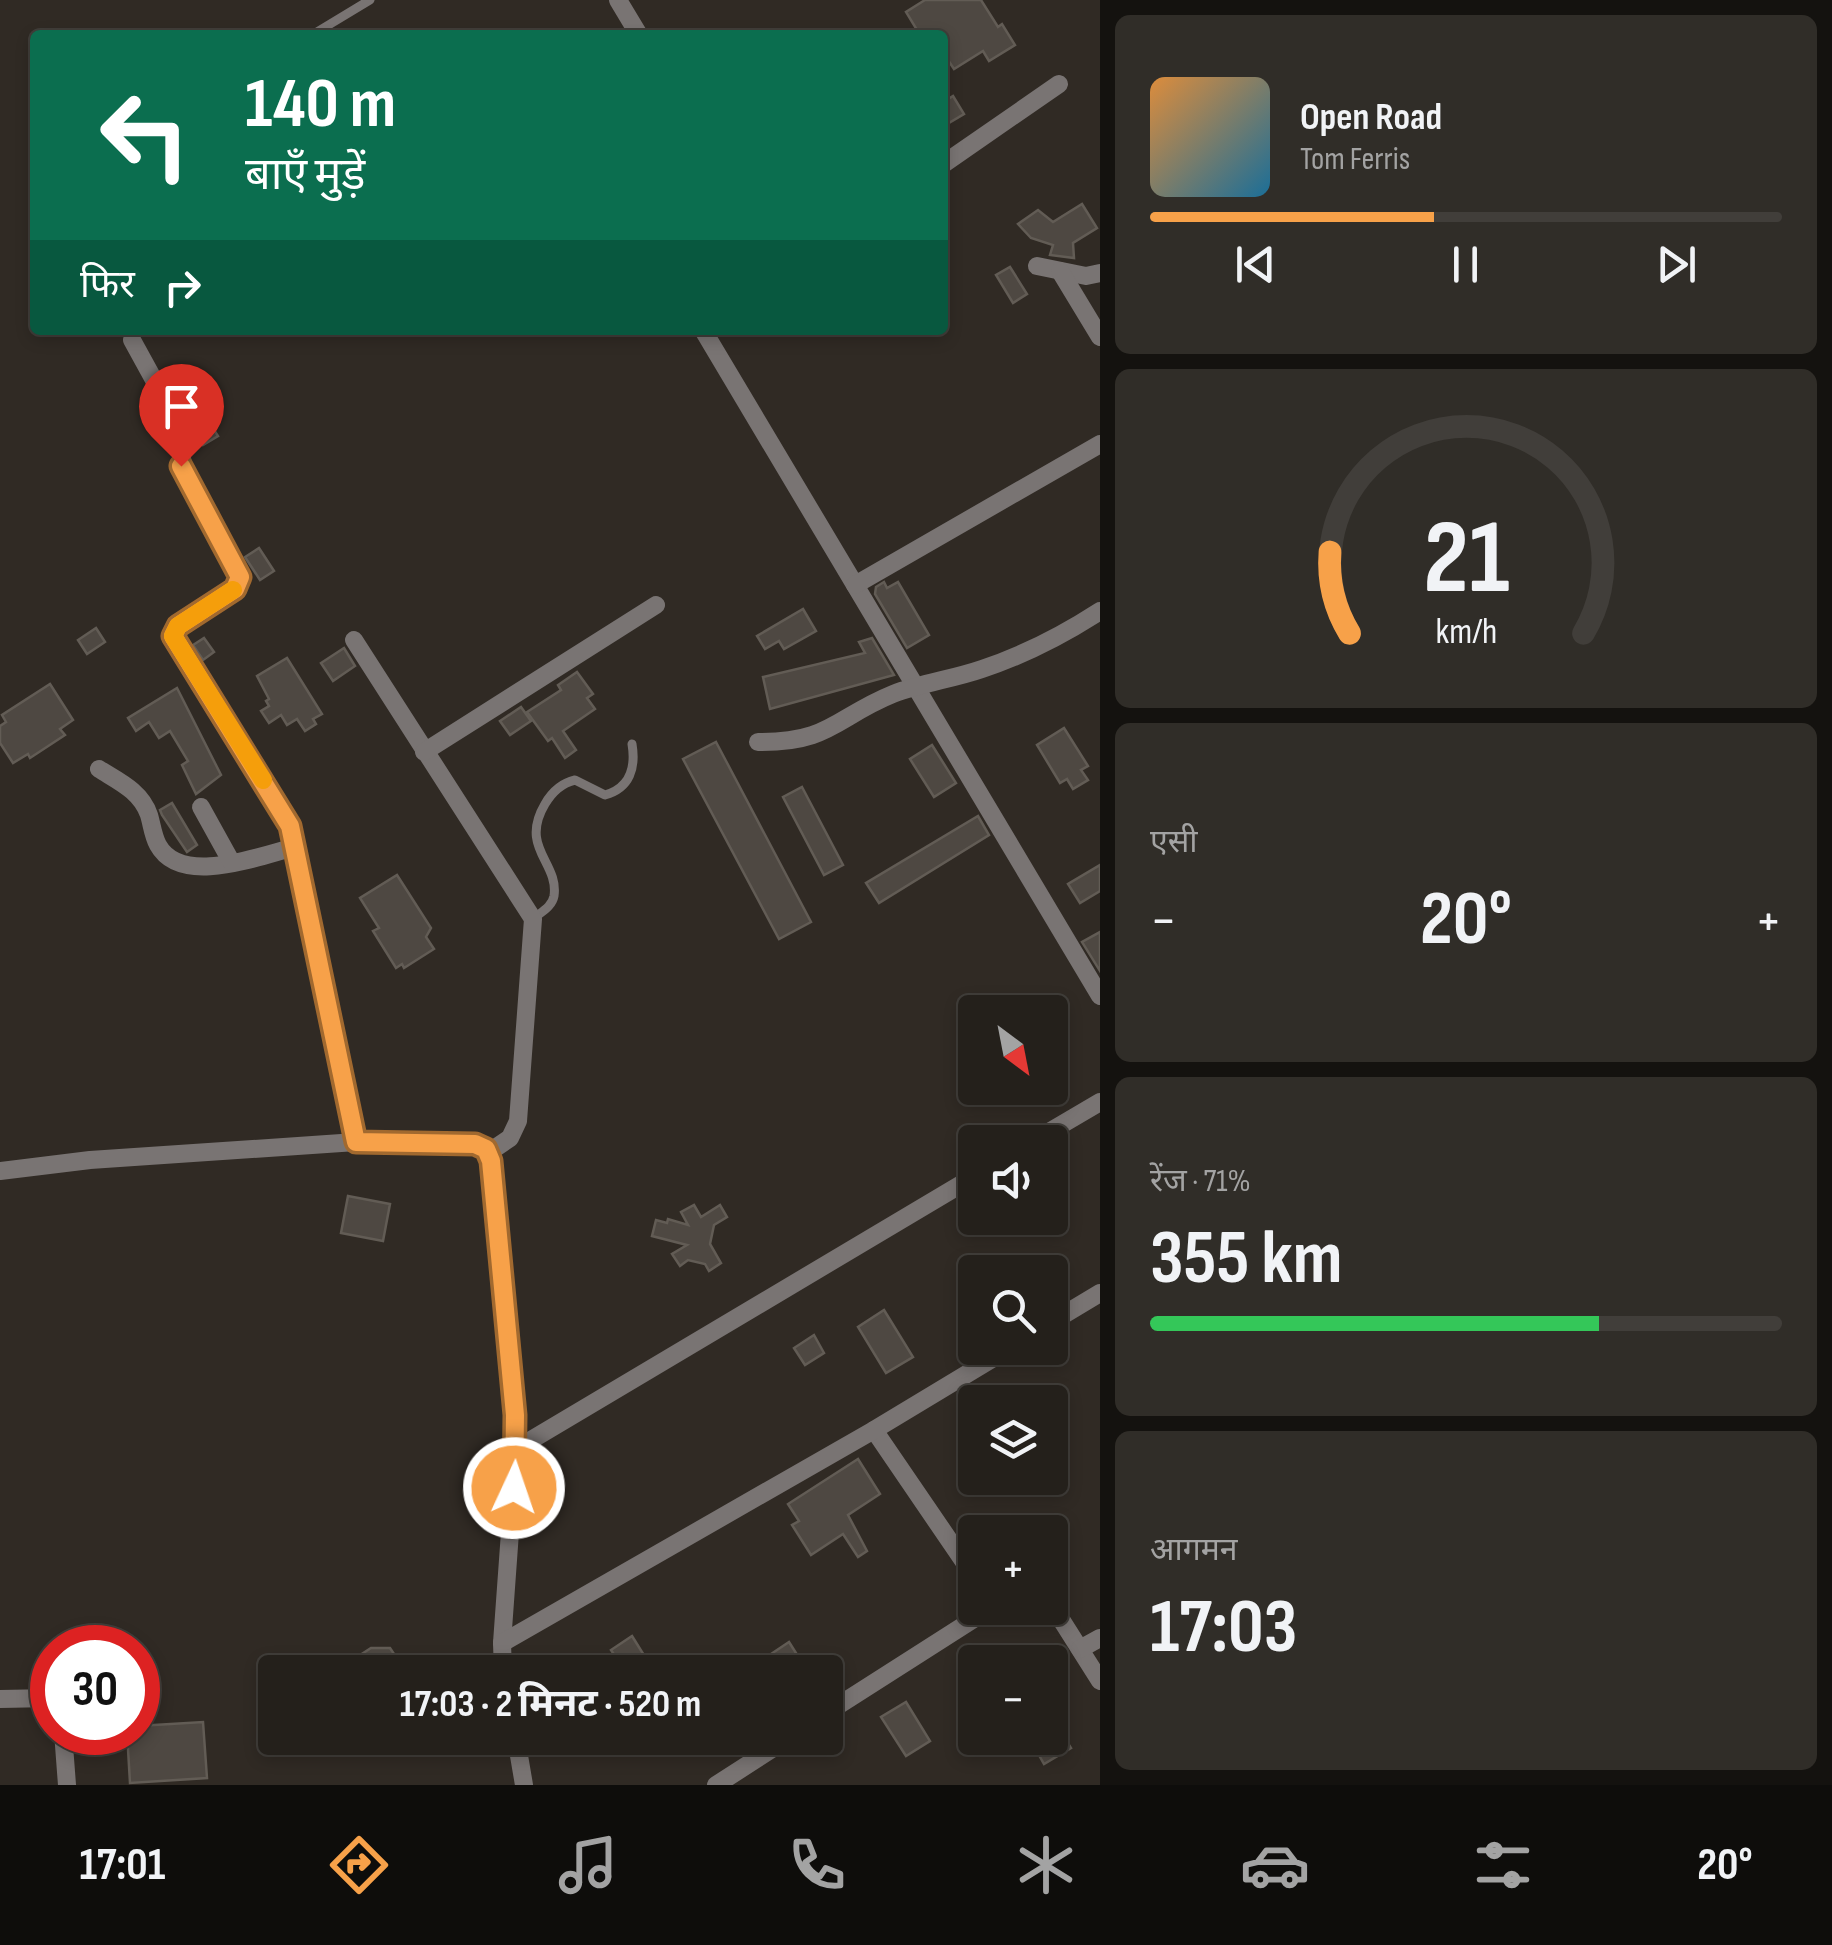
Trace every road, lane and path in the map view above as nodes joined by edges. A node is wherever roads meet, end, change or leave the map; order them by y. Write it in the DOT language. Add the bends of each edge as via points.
graph roads {
  1 [pos="370,0"];
  2 [pos="618,0"];
  3 [pos="320,30"];
  4 [pos="636,30"];
  5 [pos="1060,84"];
  6 [pos="948,162"];
  7 [pos="1037,266"];
  8 [pos="1060,271"];
  9 [pos="1100,273"];
  10 [pos="706,335"];
  11 [pos="1100,336"];
  12 [pos="132,340"];
  13 [pos="1100,444"];
  14 [pos="855,584"];
  15 [pos="656,604"];
  16 [pos="1100,611"];
  17 [pos="354,640"];
  18 [pos="914,687"];
  19 [pos="758,742"];
  20 [pos="632,744"];
  21 [pos="424,752"];
  22 [pos="99,769"];
  23 [pos="202,807"];
  24 [pos="295,847"];
  25 [pos="232,863"];
  26 [pos="533,919"];
  27 [pos="1100,996"];
  28 [pos="1100,1102"];
  29 [pos="1061,1125"];
  30 [pos="356,1142"];
  31 [pos="488,1152"];
  32 [pos="0,1172"];
  33 [pos="958,1186"];
  34 [pos="1100,1293"];
  35 [pos="1068,1312"];
  36 [pos="982,1365"];
  37 [pos="874,1430"];
  38 [pos="516,1448"];
  39 [pos="958,1553"];
  40 [pos="964,1625"];
  41 [pos="1065,1625"];
  42 [pos="1100,1638"];
  43 [pos="502,1643"];
  44 [pos="1080,1649"];
  45 [pos="503,1655"];
  46 [pos="1100,1681"];
  47 [pos="30,1698"];
  48 [pos="0,1699"];
  49 [pos="843,1703"];
  50 [pos="65,1755"];
  51 [pos="519,1755"];
  52 [pos="763,1755"];
  53 [pos="67,1785"];
  54 [pos="524,1785"];
  55 [pos="716,1785"];
  1 -- 3 [label="lane"];
  2 -- 4 [label="street"];
  5 -- 6 [label="street"];
  7 -- 8 [label="street"];
  8 -- 9 [label="street"];
  8 -- 11 [label="street"];
  10 -- 14 [label="street"];
  12 -- 24 [label="street" via="177,422 184,472 240,577 235,589 173,636 284,814"];
  13 -- 14 [label="street"];
  14 -- 18 [label="street"];
  15 -- 21 [label="street"];
  16 -- 18 [label="street" via="1026,652"];
  17 -- 21 [label="street"];
  18 -- 19 [label="street" via="817,736"];
  18 -- 27 [label="street"];
  20 -- 26 [label="lane" via="633,769 618,790 605,795 576,780 542,808 536,838 554,895"];
  21 -- 26 [label="street"];
  22 -- 25 [label="street" via="138,795 157,843 177,864"];
  23 -- 25 [label="street"];
  24 -- 25 [label="street"];
  24 -- 30 [label="street"];
  26 -- 31 [label="street" via="518,1121 510,1138"];
  28 -- 29 [label="street"];
  30 -- 31 [label="street" via="475,1144"];
  30 -- 32 [label="street"];
  31 -- 38 [label="street"];
  33 -- 38 [label="street"];
  34 -- 35 [label="street"];
  36 -- 37 [label="street"];
  37 -- 39 [label="street"];
  37 -- 43 [label="street"];
  38 -- 43 [label="street"];
  40 -- 49 [label="street"];
  41 -- 44 [label="street"];
  42 -- 44 [label="street"];
  43 -- 45 [label="street"];
  44 -- 46 [label="street"];
  47 -- 48 [label="street"];
  50 -- 53 [label="street"];
  51 -- 54 [label="street"];
  52 -- 55 [label="street"];
}
